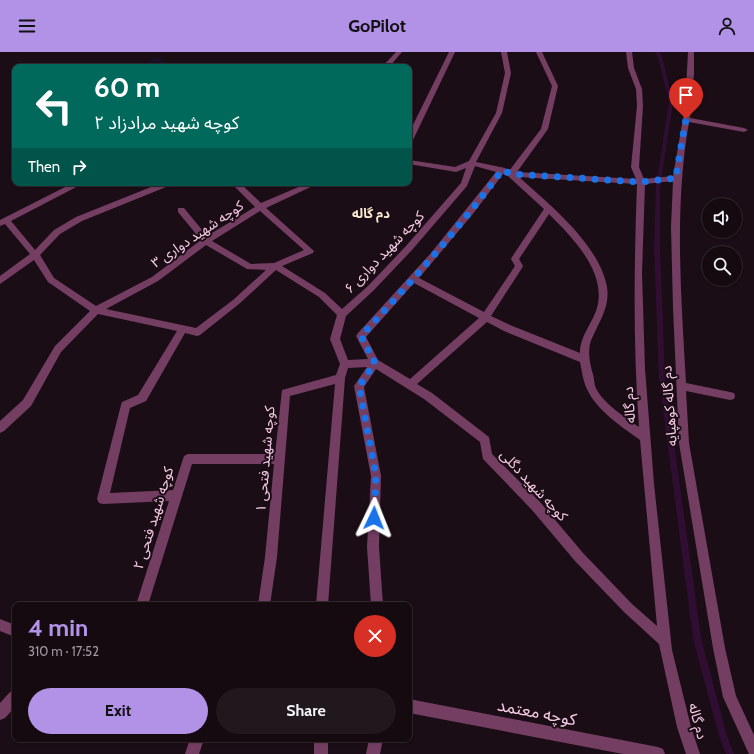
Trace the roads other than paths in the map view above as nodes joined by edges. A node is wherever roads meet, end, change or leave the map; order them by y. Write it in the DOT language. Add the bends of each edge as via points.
graph roads {
  1 [pos="399,52"];
  2 [pos="452,52"];
  3 [pos="504,52"];
  4 [pos="539,52"];
  5 [pos="629,52"];
  6 [pos="691,52"];
  7 [pos="388,64"];
  8 [pos="686,119"];
  9 [pos="744,130"];
  10 [pos="412,134"];
  11 [pos="412,163"];
  12 [pos="472,163"];
  13 [pos="502,170"];
  14 [pos="512,174"];
  15 [pos="676,178"];
  16 [pos="641,182"];
  17 [pos="74,186"];
  18 [pos="161,186"];
  19 [pos="238,186"];
  20 [pos="307,186"];
  21 [pos="260,207"];
  22 [pos="548,209"];
  23 [pos="181,210"];
  24 [pos="3,222"];
  25 [pos="206,241"];
  26 [pos="35,255"];
  27 [pos="275,266"];
  28 [pos="413,279"];
  29 [pos="0,281"];
  30 [pos="96,310"];
  31 [pos="342,314"];
  32 [pos="486,316"];
  33 [pos="184,329"];
  34 [pos="583,359"];
  35 [pos="375,363"];
  36 [pos="345,364"];
  37 [pos="340,378"];
  38 [pos="410,385"];
  39 [pos="681,386"];
  40 [pos="730,396"];
  41 [pos="0,428"];
  42 [pos="645,437"];
  43 [pos="279,459"];
  44 [pos="176,495"];
  45 [pos="143,602"];
  46 [pos="264,602"];
  47 [pos="322,602"];
  48 [pos="377,602"];
  49 [pos="0,625"];
  50 [pos="12,630"];
  51 [pos="665,641"];
  52 [pos="12,700"];
  53 [pos="412,707"];
  54 [pos="0,713"];
  55 [pos="196,742"];
  56 [pos="321,742"];
  57 [pos="375,742"];
  58 [pos="754,750"];
  59 [pos="192,754"];
  60 [pos="321,754"];
  61 [pos="373,754"];
  62 [pos="658,754"];
  63 [pos="693,754"];
  1 -- 7 [label="street"];
  2 -- 10 [label="street"];
  3 -- 12 [label="street, کوچه شهید دواری ۶" via="508,73 499,113"];
  4 -- 14 [label="street" via="555,86 544,129"];
  5 -- 16 [label="street, دم گاله" via="631,68 639,89 635,167"];
  6 -- 8 [label="street, دم گاله کوهپایه"];
  8 -- 9 [label="street"];
  8 -- 15 [label="street, دم گاله کوهپایه"];
  11 -- 12 [label="street" via="456,170"];
  12 -- 13 [label="street"];
  12 -- 31 [label="street, کوچه شهید دواری ۶" via="464,184 409,248"];
  13 -- 14 [label="street"];
  13 -- 28 [label="street" via="479,203"];
  14 -- 16 [label="street"];
  14 -- 22 [label="street"];
  15 -- 16 [label="street"];
  15 -- 39 [label="street, دم گاله کوهپایه" via="675,227"];
  16 -- 42 [label="street, دم گاله" via="638,272 640,370"];
  17 -- 24 [label="street"];
  18 -- 26 [label="street" via="79,220 57,232"];
  19 -- 21 [label="street"];
  20 -- 21 [label="street, کوچه شهید دواری ۳"];
  21 -- 25 [label="street, کوچه شهید دواری ۳"];
  21 -- 27 [label="street" via="310,251"];
  22 -- 32 [label="street" via="515,259 519,266"];
  22 -- 34 [label="street" via="581,244 601,281 604,299 596,323 589,333"];
  23 -- 25 [label="street"];
  24 -- 26 [label="street"];
  25 -- 27 [label="street" via="250,267"];
  25 -- 30 [label="street, کوچه شهید دواری ۳" via="155,279"];
  26 -- 29 [label="street"];
  26 -- 30 [label="street" via="51,280"];
  27 -- 31 [label="street" via="322,294"];
  27 -- 33 [label="street" via="236,302 197,332"];
  28 -- 32 [label="street"];
  28 -- 35 [label="street" via="361,336"];
  30 -- 33 [label="street"];
  30 -- 41 [label="street, کوچه شهید دواری ۳" via="58,349 27,403"];
  31 -- 36 [label="street, کوچه شهید دواری ۶" via="335,338"];
  32 -- 34 [label="street" via="507,328"];
  32 -- 38 [label="street"];
  33 -- 44 [label="street" via="142,398 126,405 103,499"];
  34 -- 42 [label="street" via="591,389 616,415"];
  35 -- 36 [label="street"];
  35 -- 38 [label="street, کوچه شهید دگلی"];
  35 -- 48 [label="street" via="359,386 376,476 373,547"];
  36 -- 37 [label="street"];
  37 -- 43 [label="street, کوچه شهید فتحی ۱" via="285,393"];
  37 -- 47 [label="street"];
  38 -- 51 [label="street, کوچه شهید دگلی" via="485,440 487,456 628,608"];
  39 -- 40 [label="street"];
  39 -- 58 [label="street, دم گاله کوهپایه" via="689,479 720,648 730,697"];
  42 -- 51 [label="street, دم گاله"];
  43 -- 44 [label="street, کوچه شهید فتحی ۲" via="188,459"];
  43 -- 46 [label="street, کوچه شهید فتحی ۱"];
  44 -- 45 [label="street, کوچه شهید فتحی ۲"];
  49 -- 50 [label="street"];
  51 -- 63 [label="street, دم گاله" via="684,727"];
  52 -- 54 [label="street"];
  53 -- 62 [label="street, کوچه معتمد"];
  55 -- 59 [label="street"];
  56 -- 60 [label="street"];
  57 -- 61 [label="street"];
}
